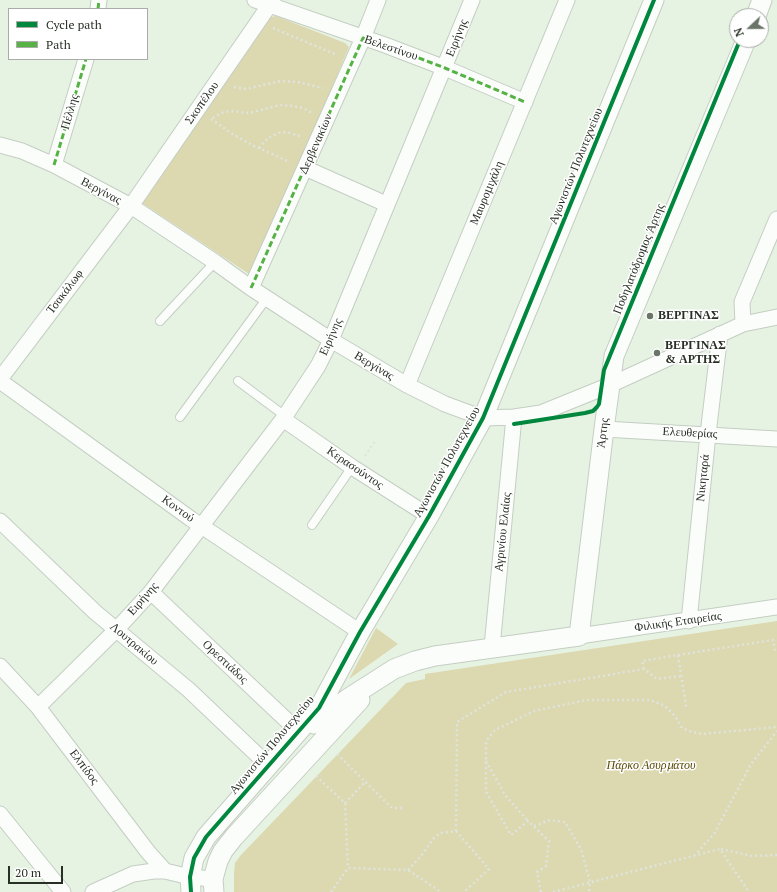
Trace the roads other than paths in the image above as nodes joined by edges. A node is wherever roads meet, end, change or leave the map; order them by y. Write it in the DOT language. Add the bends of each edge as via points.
graph roads {
  1 [pos="255,0"];
  2 [pos="378,0"];
  3 [pos="472,0"];
  4 [pos="567,0"];
  5 [pos="654,0"];
  6 [pos="271,3"];
  7 [pos="363,38"];
  8 [pos="743,48"];
  9 [pos="86,60"];
  10 [pos="445,68"];
  11 [pos="525,102"];
  12 [pos="0,145"];
  13 [pos="54,165"];
  14 [pos="305,168"];
  15 [pos="386,204"];
  16 [pos="130,206"];
  17 [pos="777,219"];
  18 [pos="215,262"];
  19 [pos="251,288"];
  20 [pos="267,298"];
  21 [pos="777,317"];
  22 [pos="160,321"];
  23 [pos="743,324"];
  24 [pos="720,334"];
  25 [pos="331,340"];
  26 [pos="0,380"];
  27 [pos="238,380"];
  28 [pos="407,385"];
  29 [pos="610,385"];
  30 [pos="180,417"];
  31 [pos="284,417"];
  32 [pos="514,417"];
  33 [pos="483,418"];
  34 [pos="604,429"];
  35 [pos="708,434"];
  36 [pos="777,439"];
  37 [pos="352,467"];
  38 [pos="429,516"];
  39 [pos="0,521"];
  40 [pos="312,525"];
  41 [pos="202,526"];
  42 [pos="151,592"];
  43 [pos="777,607"];
  44 [pos="689,621"];
  45 [pos="116,630"];
  46 [pos="360,632"];
  47 [pos="579,636"];
  48 [pos="492,647"];
  49 [pos="0,666"];
  50 [pos="377,681"];
  51 [pos="38,707"];
  52 [pos="293,738"];
  53 [pos="269,766"];
  54 [pos="0,814"];
  55 [pos="165,871"];
  56 [pos="191,885"];
  57 [pos="214,885"];
  58 [pos="63,892"];
  59 [pos="93,892"];
  1 -- 6 [label="street, Βελεστίνου"];
  2 -- 7 [label="street, Δερβενακίων"];
  3 -- 10 [label="street, Ειρήνης"];
  4 -- 11 [label="street, Μαυρομιχάλη"];
  5 -- 33 [label="street, Αγωνιστών Πολυτεχνείου"];
  6 -- 7 [label="street, Βελεστίνου"];
  6 -- 16 [label="street, Σκοπέλου"];
  7 -- 10 [label="street, Βελεστίνου"];
  7 -- 14 [label="street, Δερβενακίων"];
  8 -- 29 [label="street, Άρτης" via="614,356"];
  9 -- 13 [label="street, Πέλλης"];
  10 -- 11 [label="street, Βελεστίνου"];
  10 -- 15 [label="street, Ειρήνης"];
  11 -- 28 [label="street, Μαυρομιχάλη"];
  12 -- 13 [label="street, Βεργίνας" via="22,151"];
  13 -- 16 [label="street, Βεργίνας"];
  14 -- 15 [label="street"];
  14 -- 19 [label="street, Δερβενακίων"];
  15 -- 25 [label="street, Ειρήνης"];
  16 -- 18 [label="street, Βεργίνας"];
  16 -- 26 [label="street, Τσακάλωφ"];
  17 -- 23 [label="street" via="742,302"];
  18 -- 19 [label="street, Βεργίνας"];
  18 -- 22 [label="lane"];
  19 -- 20 [label="street, Βεργίνας"];
  20 -- 25 [label="street, Βεργίνας"];
  20 -- 30 [label="lane"];
  21 -- 23 [label="street, Βεργίνας"];
  23 -- 24 [label="street, Βεργίνας"];
  24 -- 29 [label="street, Βεργίνας"];
  24 -- 35 [label="street, Νικηταρά"];
  25 -- 28 [label="street, Βεργίνας"];
  25 -- 31 [label="street, Ειρήνης" via="318,366"];
  26 -- 41 [label="street, Κοντού"];
  27 -- 31 [label="lane"];
  28 -- 33 [label="street, Βεργίνας" via="445,404"];
  29 -- 32 [label="street, Βεργίνας" via="541,413"];
  29 -- 34 [label="street, Άρτης"];
  31 -- 37 [label="street, Κερασούντος"];
  31 -- 41 [label="street, Ειρήνης"];
  32 -- 33 [label="street, Βεργίνας"];
  32 -- 48 [label="street, Αγρινίου Ελαίας"];
  33 -- 38 [label="street, Αγωνιστών Πολυτεχνείου"];
  34 -- 35 [label="street, Ελευθερίας"];
  34 -- 47 [label="street, Άρτης"];
  35 -- 36 [label="street, Ελευθερίας"];
  35 -- 44 [label="street, Νικηταρά"];
  37 -- 38 [label="street, Κερασούντος"];
  37 -- 40 [label="lane"];
  38 -- 46 [label="street, Αγωνιστών Πολυτεχνείου"];
  39 -- 45 [label="street, Λουτρακίου"];
  41 -- 42 [label="street, Ειρήνης"];
  41 -- 46 [label="street, Κοντού"];
  42 -- 45 [label="street, Ειρήνης"];
  42 -- 52 [label="street, Ορεστιάδος"];
  43 -- 44 [label="street, Φιλικής Εταιρείας"];
  44 -- 47 [label="street, Φιλικής Εταιρείας"];
  45 -- 51 [label="street, Ειρήνης"];
  45 -- 53 [label="street, Λουτρακίου" via="189,690"];
  46 -- 52 [label="street, Αγωνιστών Πολυτεχνείου" via="319,708"];
  47 -- 48 [label="street"];
  48 -- 50 [label="street" via="415,661 394,669"];
  49 -- 51 [label="street, Ελπίδος"];
  50 -- 52 [label="street"];
  50 -- 57 [label="street" via="234,837 218,861"];
  51 -- 55 [label="street, Ελπίδος"];
  52 -- 53 [label="street, Αγωνιστών Πολυτεχνείου"];
  53 -- 56 [label="street, Αγωνιστών Πολυτεχνείου" via="206,837 194,858"];
  54 -- 58 [label="street"];
  55 -- 56 [label="street"];
  55 -- 59 [label="street" via="133,874"];
  56 -- 57 [label="street"];
}
